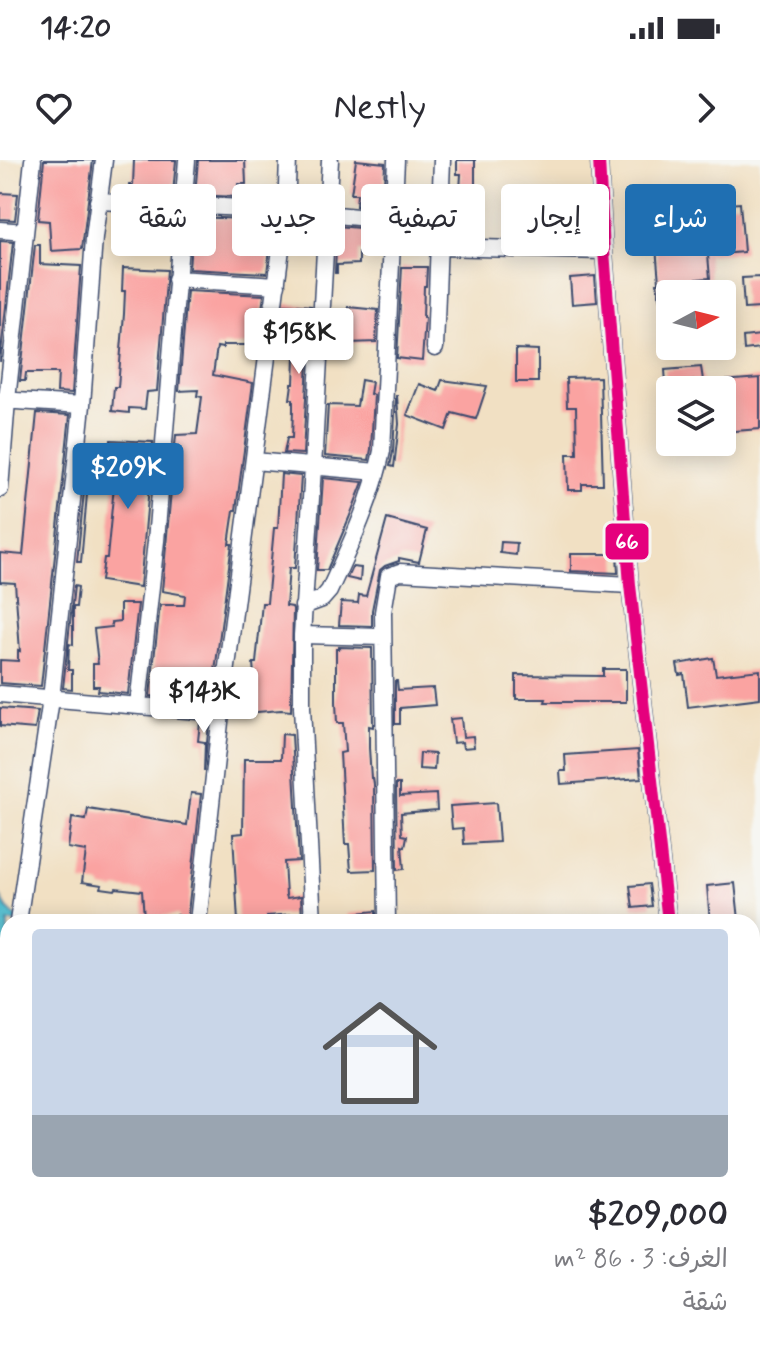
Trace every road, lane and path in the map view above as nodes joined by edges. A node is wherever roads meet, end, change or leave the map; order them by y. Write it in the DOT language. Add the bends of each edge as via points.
graph roads {
  1 [pos="33,160"];
  2 [pos="104,160"];
  3 [pos="187,160"];
  4 [pos="288,160"];
  5 [pos="330,160"];
  6 [pos="396,160"];
  7 [pos="442,160"];
  8 [pos="599,160"];
  9 [pos="185,184"];
  10 [pos="287,184"];
  11 [pos="329,184"];
  12 [pos="395,184"];
  13 [pos="441,184"];
  14 [pos="600,184"];
  15 [pos="98,201"];
  16 [pos="111,202"];
  17 [pos="0,230"];
  18 [pos="25,232"];
  19 [pos="178,256"];
  20 [pos="280,256"];
  21 [pos="325,256"];
  22 [pos="391,256"];
  23 [pos="439,256"];
  24 [pos="604,256"];
  25 [pos="176,279"];
  26 [pos="277,285"];
  27 [pos="435,348"];
  28 [pos="3,400"];
  29 [pos="82,405"];
  30 [pos="254,461"];
  31 [pos="313,468"];
  32 [pos="377,472"];
  33 [pos="0,489"];
  34 [pos="630,585"];
  35 [pos="303,606"];
  36 [pos="302,635"];
  37 [pos="383,637"];
  38 [pos="0,694"];
  39 [pos="51,699"];
  40 [pos="138,705"];
  41 [pos="221,713"];
  42 [pos="18,914"];
  43 [pos="199,914"];
  44 [pos="313,914"];
  45 [pos="387,914"];
  46 [pos="667,914"];
  1 -- 18 [label="street"];
  2 -- 15 [label="street"];
  3 -- 9 [label="street"];
  4 -- 10 [label="street"];
  5 -- 11 [label="street"];
  6 -- 12 [label="street"];
  7 -- 13 [label="street"];
  8 -- 14 [label="street"];
  15 -- 16 [label="street"];
  15 -- 29 [label="street"];
  17 -- 18 [label="street"];
  18 -- 28 [label="street"];
  19 -- 25 [label="street"];
  20 -- 26 [label="street"];
  21 -- 31 [label="street"];
  22 -- 32 [label="street"];
  23 -- 27 [label="street"];
  24 -- 34 [label="street"];
  25 -- 26 [label="street"];
  25 -- 40 [label="street"];
  26 -- 30 [label="street"];
  28 -- 29 [label="street"];
  28 -- 33 [label="street"];
  29 -- 39 [label="street"];
  30 -- 31 [label="street"];
  30 -- 41 [label="street"];
  31 -- 32 [label="street"];
  31 -- 35 [label="street"];
  32 -- 35 [label="street" via="329,591"];
  34 -- 37 [label="street" via="394,573 386,587"];
  34 -- 46 [label="street"];
  35 -- 36 [label="street"];
  36 -- 37 [label="street"];
  36 -- 44 [label="street"];
  37 -- 45 [label="street"];
  38 -- 39 [label="street"];
  39 -- 40 [label="street"];
  39 -- 42 [label="street"];
  40 -- 41 [label="street"];
  41 -- 43 [label="street"];
}
